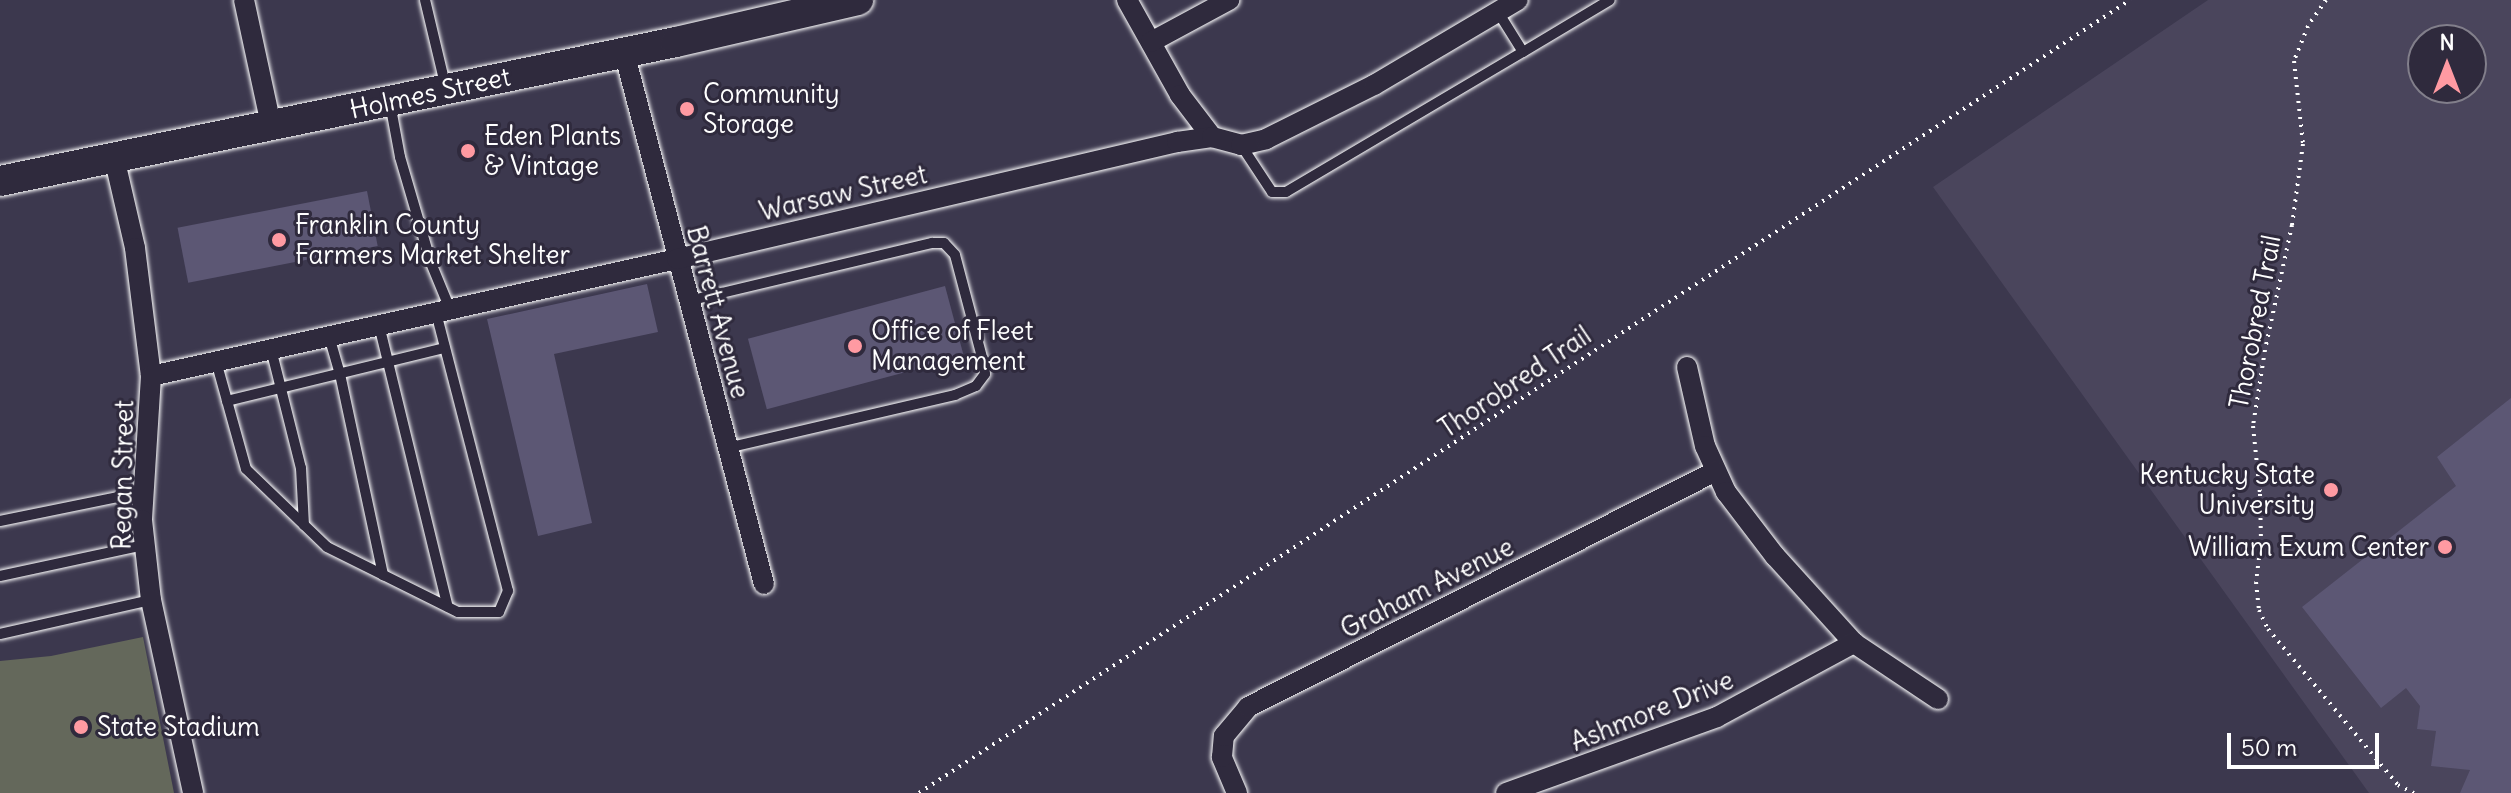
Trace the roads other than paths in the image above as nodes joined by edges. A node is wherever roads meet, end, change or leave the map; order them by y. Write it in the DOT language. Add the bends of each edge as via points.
graph roads {
  1 [pos="244,0"];
  2 [pos="425,0"];
  3 [pos="858,0"];
  4 [pos="1127,0"];
  5 [pos="1229,0"];
  6 [pos="1518,0"];
  7 [pos="1610,0"];
  8 [pos="818,5"];
  9 [pos="1498,12"];
  10 [pos="1151,42"];
  11 [pos="624,52"];
  12 [pos="1523,52"];
  13 [pos="447,90"];
  14 [pos="390,101"];
  15 [pos="271,125"];
  16 [pos="1212,137"];
  17 [pos="1241,145"];
  18 [pos="114,157"];
  19 [pos="0,181"];
  20 [pos="677,259"];
  21 [pos="688,301"];
  22 [pos="443,311"];
  23 [pos="379,325"];
  24 [pos="329,336"];
  25 [pos="445,348"];
  26 [pos="271,349"];
  27 [pos="216,361"];
  28 [pos="389,361"];
  29 [pos="1687,367"];
  30 [pos="340,374"];
  31 [pos="151,376"];
  32 [pos="283,387"];
  33 [pos="227,401"];
  34 [pos="728,448"];
  35 [pos="1716,471"];
  36 [pos="143,492"];
  37 [pos="0,521"];
  38 [pos="304,525"];
  39 [pos="145,545"];
  40 [pos="383,575"];
  41 [pos="0,576"];
  42 [pos="764,584"];
  43 [pos="151,600"];
  44 [pos="448,607"];
  45 [pos="0,634"];
  46 [pos="1854,643"];
  47 [pos="1938,699"];
  48 [pos="193,793"];
  49 [pos="1237,793"];
  50 [pos="1506,793"];
  1 -- 15 [label="street"];
  2 -- 13 [label="lane"];
  3 -- 8 [label="main road, Holmes Street"];
  4 -- 10 [label="street"];
  5 -- 10 [label="street"];
  6 -- 9 [label="street"];
  7 -- 12 [label="lane"];
  8 -- 11 [label="main road, Holmes Street"];
  9 -- 12 [label="lane"];
  9 -- 17 [label="street" via="1312,117"];
  10 -- 16 [label="street" via="1180,95"];
  11 -- 13 [label="main road, Holmes Street"];
  11 -- 20 [label="street, Barrett Avenue"];
  12 -- 17 [label="lane" via="1286,192 1272,192"];
  13 -- 14 [label="main road, Holmes Street"];
  14 -- 15 [label="main road, Holmes Street"];
  14 -- 22 [label="lane" via="400,157"];
  15 -- 18 [label="main road, Holmes Street"];
  16 -- 17 [label="street, Warsaw Street"];
  16 -- 20 [label="street, Warsaw Street"];
  18 -- 19 [label="main road, Holmes Street"];
  18 -- 31 [label="street, Regan Street" via="137,259"];
  20 -- 21 [label="street, Barrett Avenue"];
  20 -- 22 [label="street, Warsaw Street"];
  21 -- 34 [label="street, Barrett Avenue"];
  21 -- 34 [label="lane" via="932,243 944,243 955,255 984,365 985,374 976,386"];
  22 -- 23 [label="street, Warsaw Street"];
  22 -- 25 [label="lane"];
  23 -- 24 [label="street, Warsaw Street"];
  23 -- 28 [label="lane"];
  24 -- 26 [label="street, Warsaw Street"];
  24 -- 30 [label="lane"];
  25 -- 28 [label="lane"];
  25 -- 44 [label="lane" via="508,591 499,612 458,612"];
  26 -- 27 [label="street, Warsaw Street"];
  26 -- 32 [label="lane"];
  27 -- 31 [label="street, Warsaw Street"];
  27 -- 33 [label="lane"];
  28 -- 30 [label="lane"];
  28 -- 44 [label="lane"];
  29 -- 35 [label="street"];
  30 -- 32 [label="lane"];
  30 -- 40 [label="lane"];
  31 -- 36 [label="street, Regan Street"];
  32 -- 33 [label="lane"];
  32 -- 38 [label="lane" via="301,468"];
  33 -- 38 [label="lane" via="246,469"];
  34 -- 42 [label="street, Barrett Avenue"];
  35 -- 46 [label="street" via="1775,556"];
  35 -- 49 [label="street, Graham Avenue" via="1248,707 1224,736 1222,757"];
  36 -- 37 [label="lane"];
  36 -- 39 [label="street, Regan Street"];
  38 -- 40 [label="lane" via="327,547"];
  39 -- 41 [label="lane"];
  39 -- 43 [label="street, Regan Street"];
  40 -- 44 [label="lane"];
  43 -- 45 [label="lane"];
  43 -- 48 [label="street, Regan Street"];
  46 -- 47 [label="street"];
  46 -- 50 [label="street, Ashmore Drive" via="1717,717"];
}
